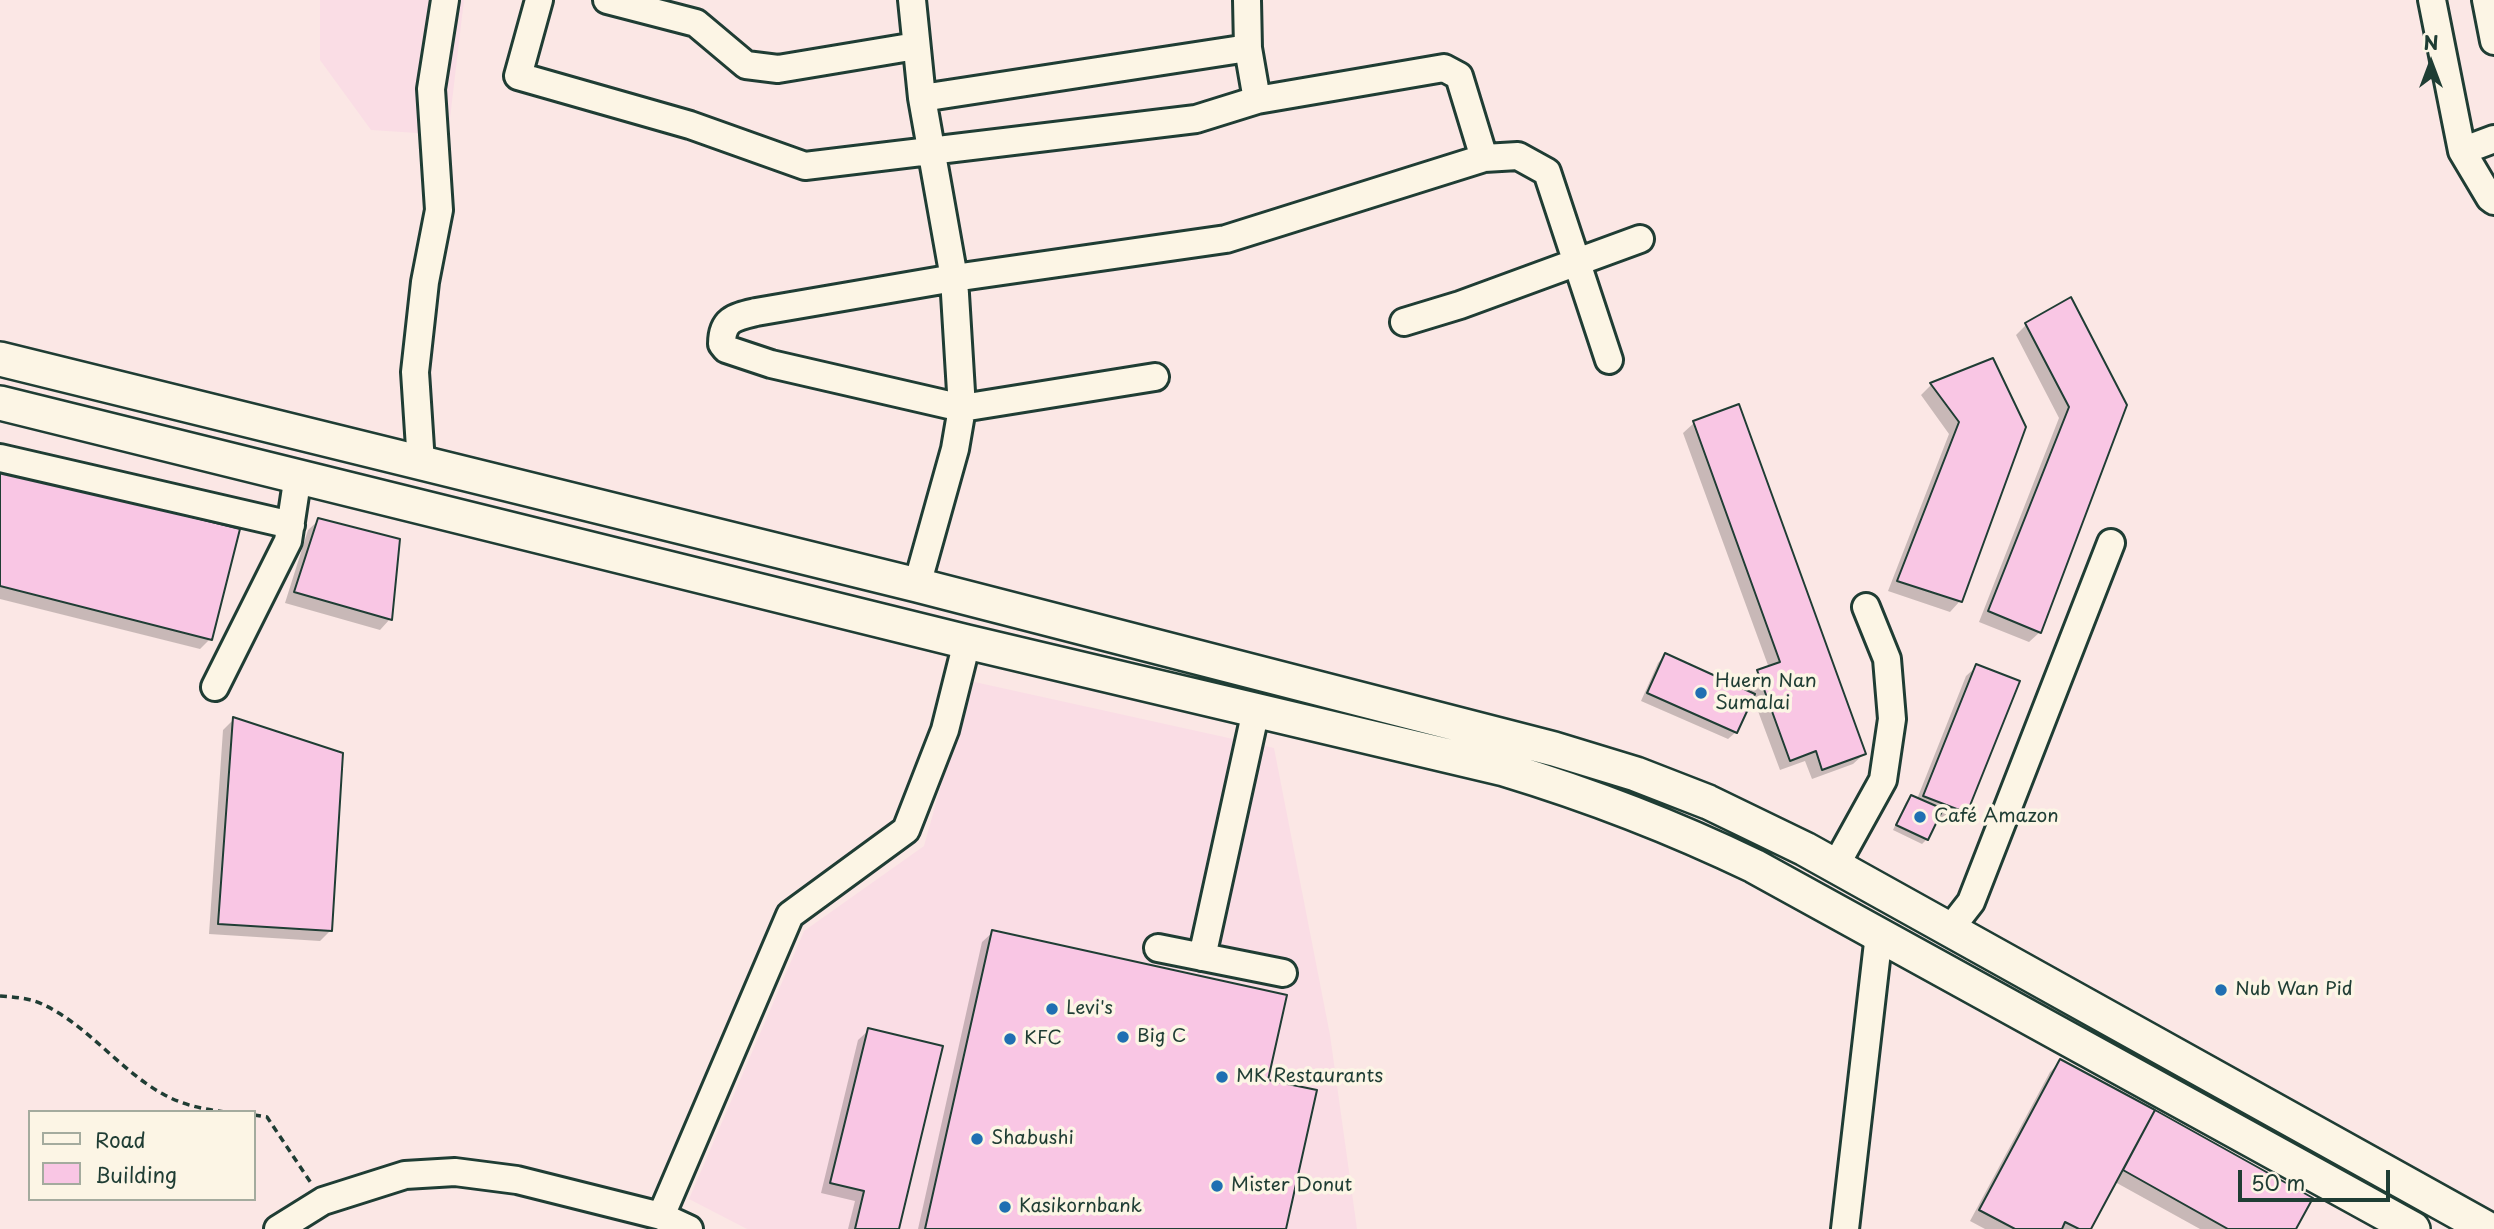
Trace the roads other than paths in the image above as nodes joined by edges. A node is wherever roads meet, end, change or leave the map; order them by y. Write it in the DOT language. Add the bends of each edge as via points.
graph roads {
  1 [pos="444,0"];
  2 [pos="539,0"];
  3 [pos="607,0"];
  4 [pos="912,0"];
  5 [pos="1247,0"];
  6 [pos="2432,0"];
  7 [pos="2486,0"];
  8 [pos="2494,41"];
  9 [pos="916,46"];
  10 [pos="1248,48"];
  11 [pos="922,98"];
  12 [pos="1257,100"];
  13 [pos="2494,139"];
  14 [pos="2462,150"];
  15 [pos="931,152"];
  16 [pos="1484,158"];
  17 [pos="2494,201"];
  18 [pos="1640,239"];
  19 [pos="1577,263"];
  20 [pos="954,278"];
  21 [pos="1404,322"];
  22 [pos="0,359"];
  23 [pos="1609,360"];
  24 [pos="1155,377"];
  25 [pos="0,402"];
  26 [pos="962,408"];
  27 [pos="0,458"];
  28 [pos="421,463"];
  29 [pos="298,475"];
  30 [pos="290,526"];
  31 [pos="2110,542"];
  32 [pos="917,584"];
  33 [pos="1866,607"];
  34 [pos="967,642"];
  35 [pos="215,687"];
  36 [pos="1256,710"];
  37 [pos="1836,865"];
  38 [pos="1950,929"];
  39 [pos="1879,934"];
  40 [pos="1158,948"];
  41 [pos="1202,957"];
  42 [pos="1283,973"];
  43 [pos="661,1216"];
  44 [pos="278,1229"];
  45 [pos="689,1229"];
  46 [pos="1845,1229"];
  47 [pos="2413,1229"];
  48 [pos="2488,1229"];
  1 -- 28 [label="street" via="430,89 439,210 415,372"];
  2 -- 15 [label="street" via="518,76 690,125 805,166"];
  3 -- 9 [label="street" via="696,23 746,65 778,69"];
  4 -- 9 [label="street"];
  5 -- 10 [label="street"];
  6 -- 14 [label="street"];
  7 -- 8 [label="street"];
  9 -- 11 [label="street"];
  10 -- 11 [label="street"];
  10 -- 12 [label="street"];
  11 -- 15 [label="street"];
  12 -- 15 [label="street" via="1196,119"];
  12 -- 16 [label="street" via="1444,68 1459,76"];
  13 -- 14 [label="street"];
  14 -- 17 [label="street"];
  15 -- 20 [label="street"];
  16 -- 19 [label="street" via="1518,156 1547,172"];
  16 -- 20 [label="street" via="1226,240"];
  18 -- 19 [label="street"];
  19 -- 21 [label="street"];
  19 -- 23 [label="street"];
  20 -- 26 [label="street"];
  20 -- 26 [label="street" via="733,318 722,335 722,344 771,364"];
  22 -- 28 [label="main road"];
  24 -- 26 [label="street"];
  25 -- 29 [label="main road"];
  26 -- 32 [label="street"];
  27 -- 30 [label="street"];
  28 -- 32 [label="main road"];
  29 -- 30 [label="street"];
  29 -- 34 [label="main road"];
  30 -- 35 [label="street" via="288,541"];
  31 -- 38 [label="street" via="1971,902"];
  32 -- 37 [label="main road" via="1597,761 1719,807"];
  33 -- 37 [label="street" via="1887,659 1892,719 1883,779"];
  34 -- 36 [label="main road"];
  34 -- 43 [label="street" via="945,730 906,830 790,915"];
  36 -- 39 [label="main road" via="1504,769 1586,795 1734,856"];
  36 -- 41 [label="street"];
  37 -- 38 [label="main road"];
  38 -- 48 [label="main road"];
  39 -- 46 [label="street"];
  39 -- 47 [label="main road"];
  40 -- 41 [label="street"];
  41 -- 42 [label="street"];
  43 -- 44 [label="street" via="517,1180 455,1172 405,1175 323,1201"];
  43 -- 45 [label="street"];
}
